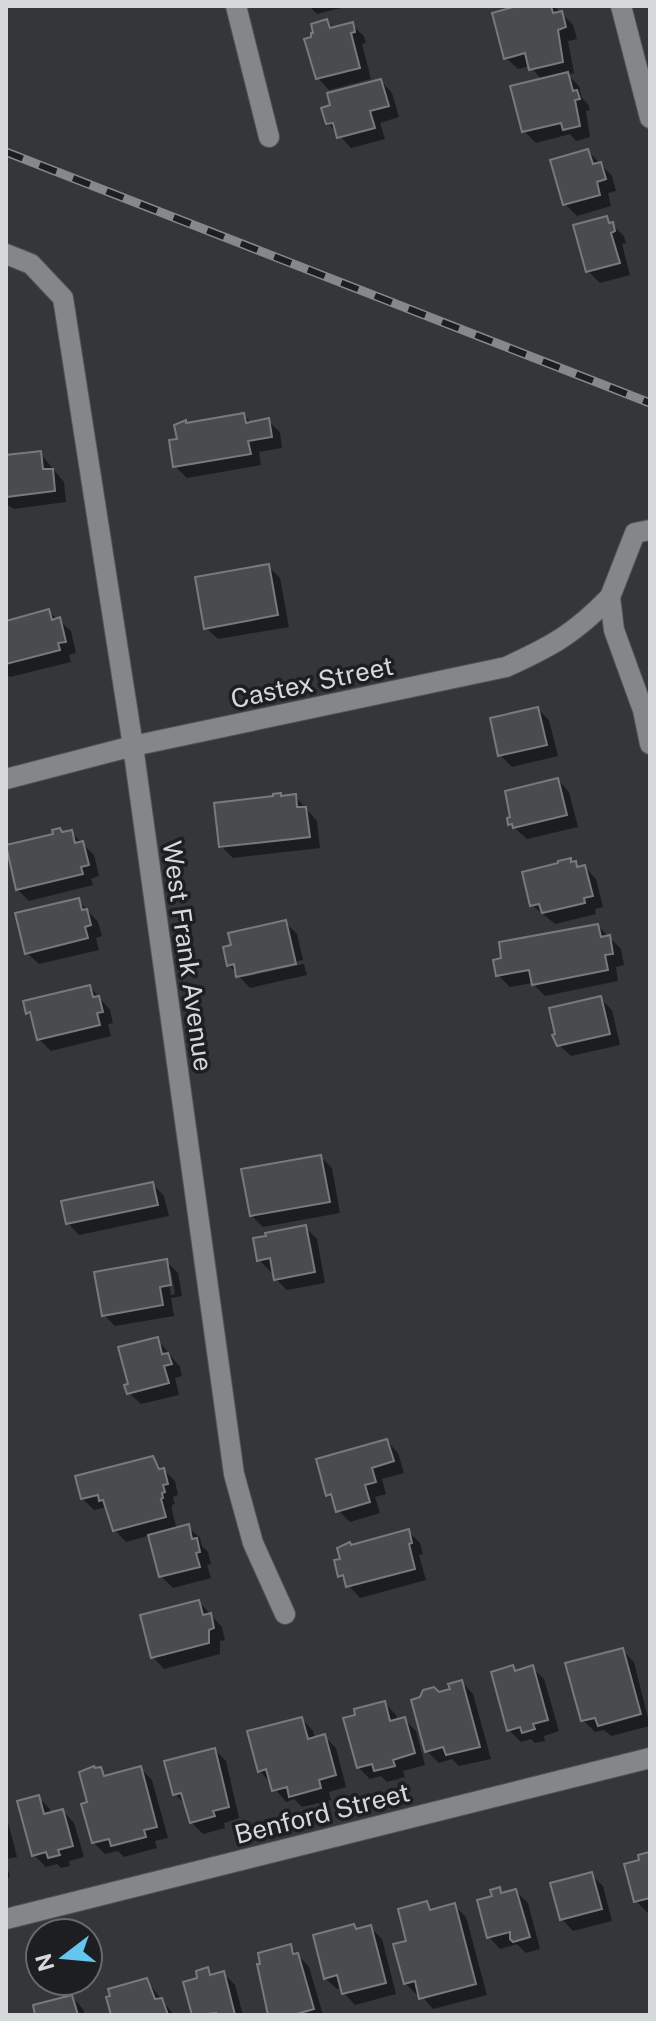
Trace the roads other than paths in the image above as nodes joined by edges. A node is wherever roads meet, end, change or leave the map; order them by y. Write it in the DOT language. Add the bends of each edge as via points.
graph roads {
  1 [pos="236,6"];
  2 [pos="621,6"];
  3 [pos="650,118"];
  4 [pos="269,137"];
  5 [pos="6,254"];
  6 [pos="643,531"];
  7 [pos="610,597"];
  8 [pos="650,744"];
  9 [pos="133,746"];
  10 [pos="6,779"];
  11 [pos="285,1614"];
  12 [pos="650,1758"];
  13 [pos="6,1919"];
  1 -- 4 [label="street"];
  2 -- 3 [label="street"];
  5 -- 9 [label="street, West Frank Avenue" via="31,264 63,298"];
  6 -- 7 [label="street"];
  7 -- 8 [label="street" via="614,630"];
  7 -- 9 [label="street, Castex Street" via="551,647 506,667"];
  9 -- 10 [label="street, Castex Street"];
  9 -- 11 [label="street, West Frank Avenue" via="234,1474 253,1543"];
  12 -- 13 [label="street, Benford Street"];
}
